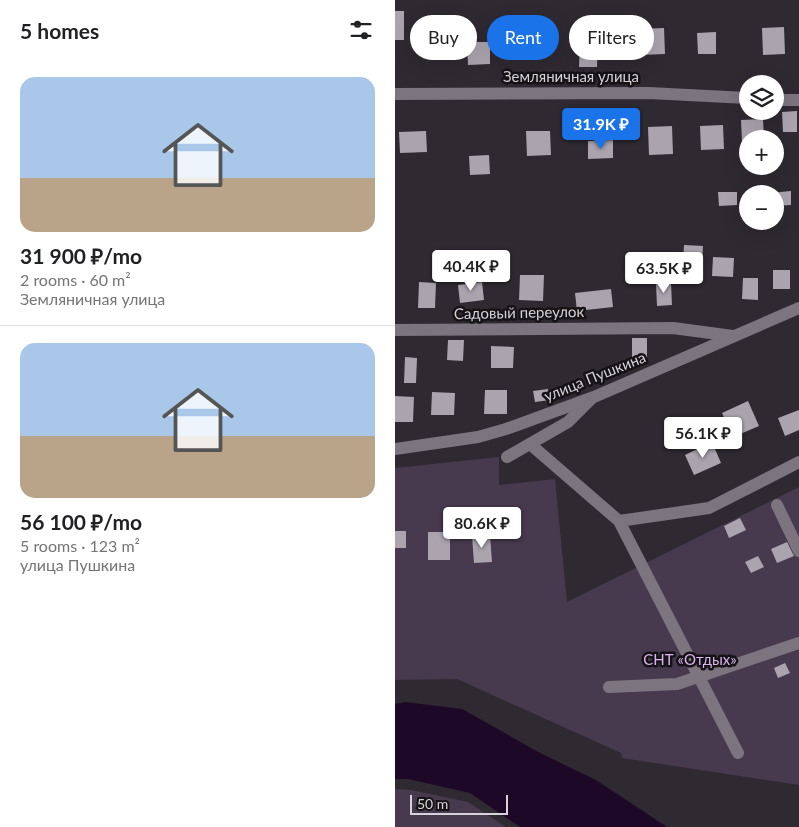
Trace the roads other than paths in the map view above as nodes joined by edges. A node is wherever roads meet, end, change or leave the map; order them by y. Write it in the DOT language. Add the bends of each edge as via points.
graph roads {
  1 [pos="395,94"];
  2 [pos="739,98"];
  3 [pos="784,100"];
  4 [pos="799,100"];
  5 [pos="799,308"];
  6 [pos="395,330"];
  7 [pos="733,336"];
  8 [pos="593,397"];
  9 [pos="530,444"];
  10 [pos="395,449"];
  11 [pos="507,457"];
  12 [pos="799,462"];
  13 [pos="777,505"];
  14 [pos="619,521"];
  15 [pos="799,551"];
  16 [pos="798,648"];
  17 [pos="697,678"];
  18 [pos="609,687"];
  19 [pos="738,753"];
  1 -- 2 [label="street, Земляничная улица" via="649,93"];
  3 -- 4 [label="street"];
  5 -- 7 [label="street, улица Пушкина"];
  6 -- 7 [label="street, Садовый переулок" via="673,328"];
  7 -- 8 [label="street, улица Пушкина"];
  8 -- 9 [label="street" via="568,422"];
  8 -- 10 [label="street, улица Пушкина" via="478,437"];
  9 -- 11 [label="street"];
  9 -- 14 [label="street"];
  12 -- 14 [label="street" via="709,508"];
  13 -- 15 [label="street"];
  14 -- 17 [label="street"];
  16 -- 17 [label="street"];
  17 -- 18 [label="street" via="677,684"];
  17 -- 19 [label="street"];
}
